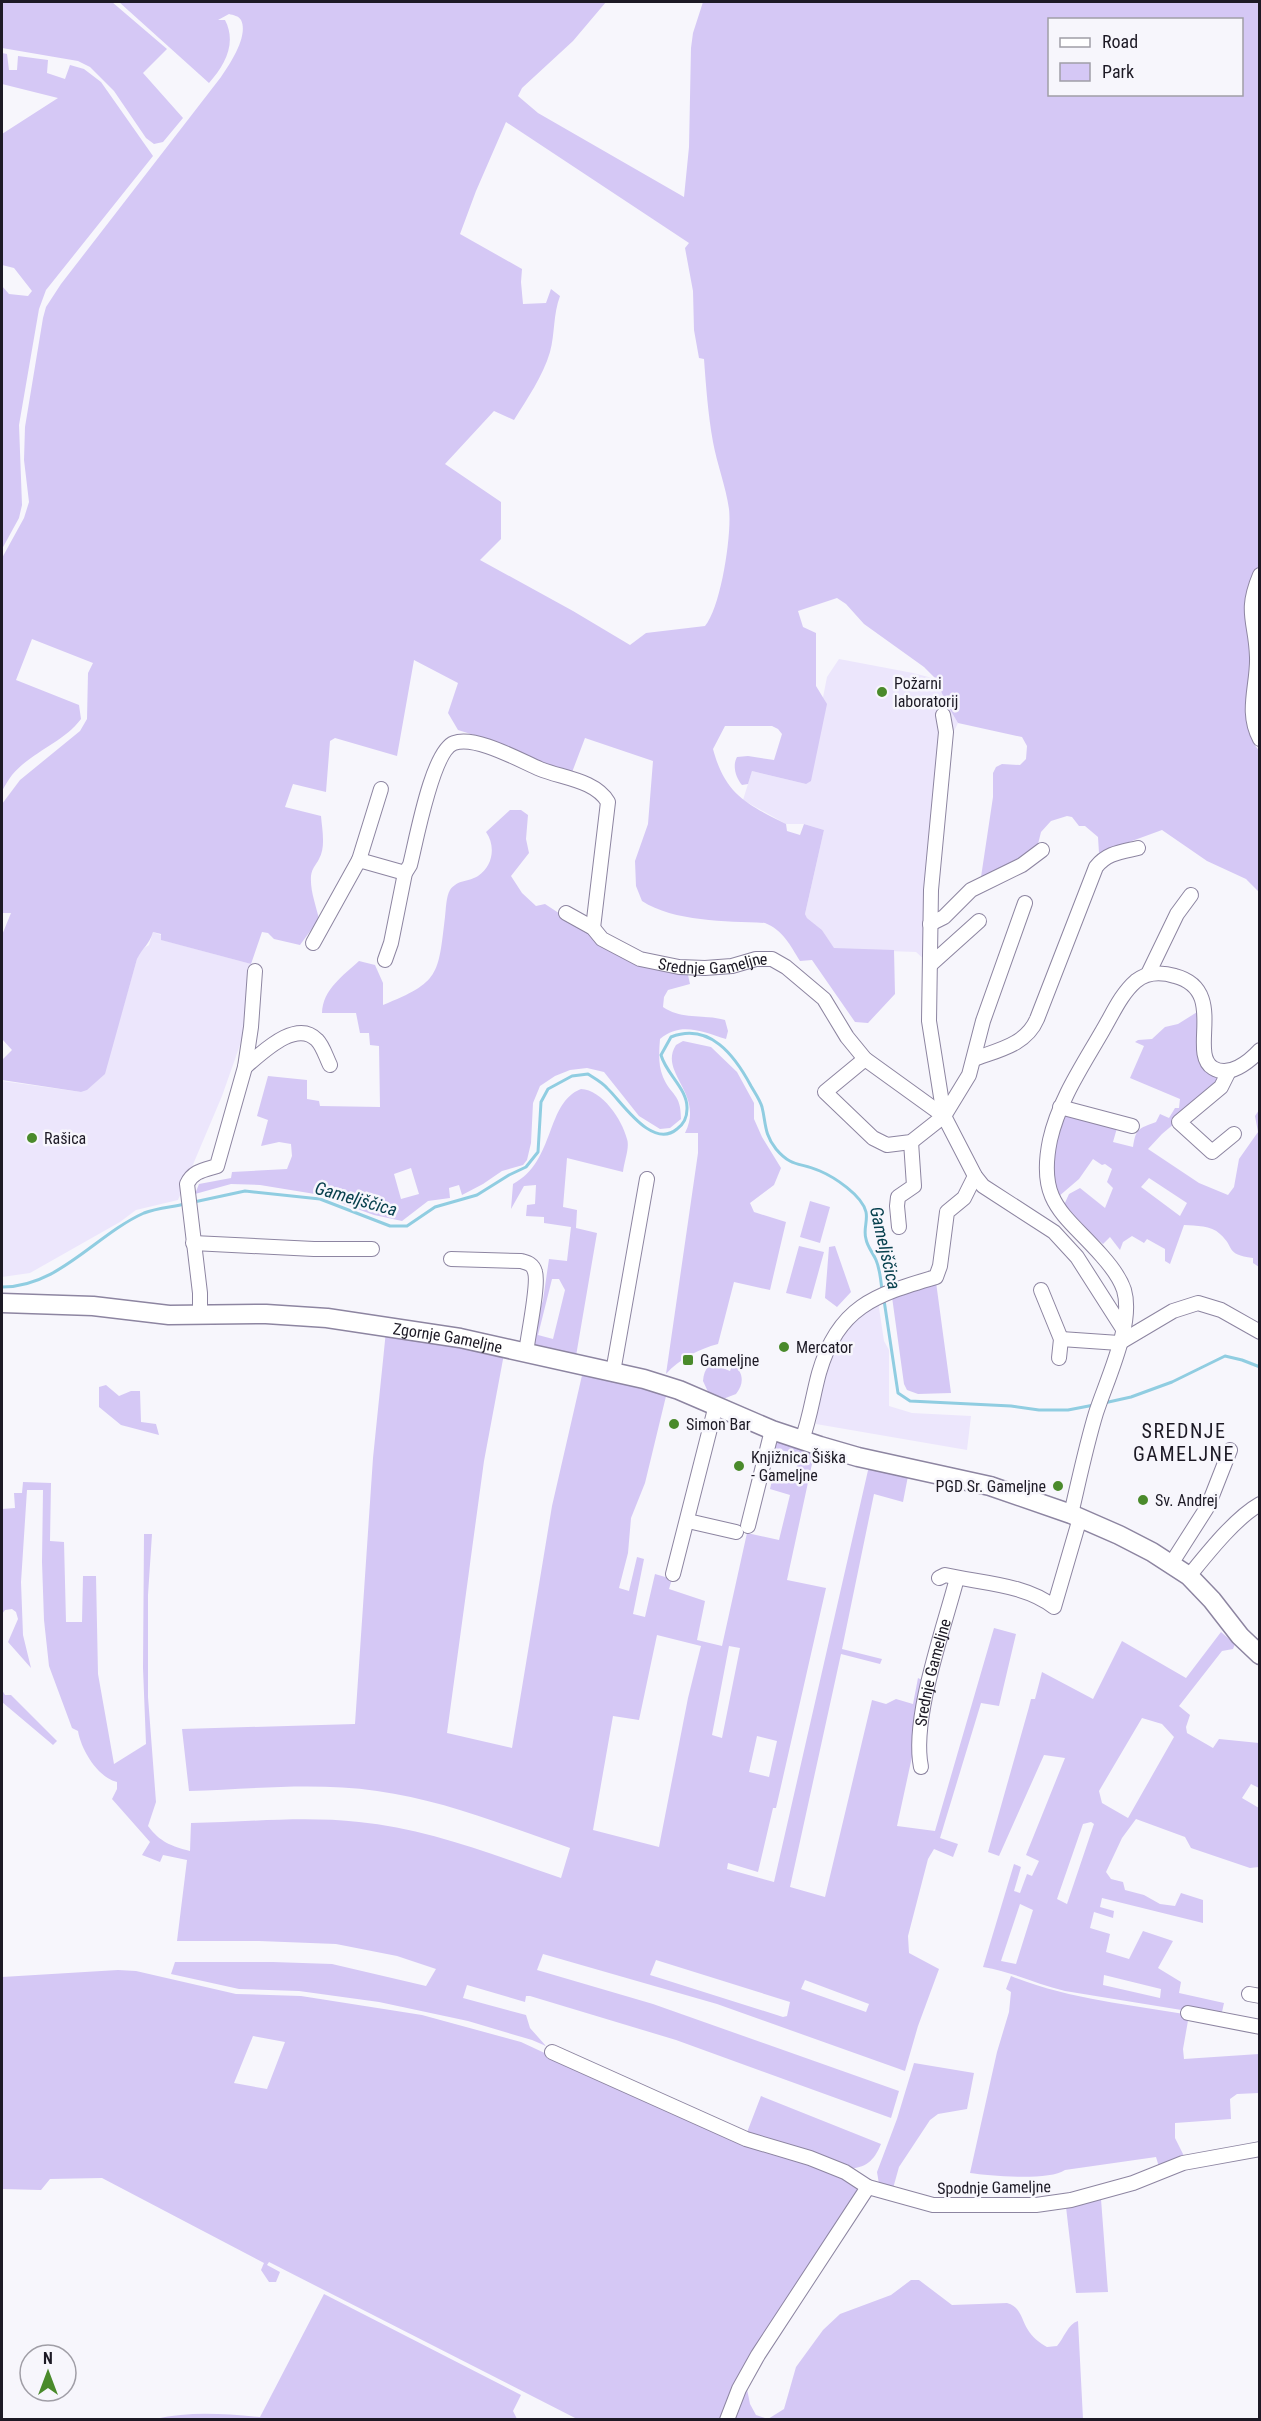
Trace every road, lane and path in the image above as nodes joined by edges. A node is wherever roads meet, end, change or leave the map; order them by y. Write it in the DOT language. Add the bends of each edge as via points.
graph roads {
  1 [pos="1260,575"];
  2 [pos="943,716"];
  3 [pos="1260,739"];
  4 [pos="381,789"];
  5 [pos="1138,848"];
  6 [pos="1042,850"];
  7 [pos="359,860"];
  8 [pos="405,873"];
  9 [pos="1191,895"];
  10 [pos="1024,903"];
  11 [pos="566,913"];
  12 [pos="978,921"];
  13 [pos="930,924"];
  14 [pos="593,928"];
  15 [pos="313,943"];
  16 [pos="385,960"];
  17 [pos="930,965"];
  18 [pos="255,971"];
  19 [pos="1148,974"];
  20 [pos="1260,1050"];
  21 [pos="865,1059"];
  22 [pos="974,1059"];
  23 [pos="330,1065"];
  24 [pos="245,1067"];
  25 [pos="1229,1071"];
  26 [pos="1060,1107"];
  27 [pos="944,1116"];
  28 [pos="1132,1126"];
  29 [pos="1234,1134"];
  30 [pos="911,1142"];
  31 [pos="975,1176"];
  32 [pos="647,1179"];
  33 [pos="899,1227"];
  34 [pos="193,1243"];
  35 [pos="372,1249"];
  36 [pos="452,1259"];
  37 [pos="1041,1290"];
  38 [pos="2,1303"];
  39 [pos="200,1315"];
  40 [pos="1123,1329"];
  41 [pos="1260,1332"];
  42 [pos="1060,1340"];
  43 [pos="1119,1343"];
  44 [pos="526,1353"];
  45 [pos="1059,1358"];
  46 [pos="613,1372"];
  47 [pos="716,1406"];
  48 [pos="772,1430"];
  49 [pos="802,1440"];
  50 [pos="1230,1450"];
  51 [pos="1260,1504"];
  52 [pos="1076,1516"];
  53 [pos="688,1521"];
  54 [pos="1171,1564"];
  55 [pos="673,1574"];
  56 [pos="1189,1576"];
  57 [pos="939,1578"];
  58 [pos="957,1578"];
  59 [pos="1260,1655"];
  60 [pos="921,1767"];
  61 [pos="1188,2013"];
  62 [pos="1260,2027"];
  63 [pos="552,2052"];
  64 [pos="1260,2149"];
  65 [pos="868,2187"];
  66 [pos="727,2420"];
  1 -- 3 [label="street" via="1250,612 1257,657 1252,704"];
  2 -- 13 [label="street, Srednje Gameljne" via="946,732"];
  4 -- 7 [label="street"];
  5 -- 22 [label="street" via="1111,854 1096,867 1029,1035"];
  6 -- 13 [label="street" via="1015,869 971,890 944,917"];
  7 -- 8 [label="street"];
  7 -- 15 [label="street"];
  8 -- 14 [label="street" via="428,791 446,747 454,742 479,743 602,792 608,802"];
  8 -- 16 [label="street"];
  9 -- 19 [label="street" via="1177,914"];
  10 -- 22 [label="street" via="983,1021"];
  11 -- 14 [label="street, Srednje Gameljne"];
  12 -- 17 [label="street"];
  13 -- 17 [label="street, Srednje Gameljne"];
  14 -- 21 [label="street, Srednje Gameljne" via="621,951 679,967 732,966 772,959 824,999"];
  17 -- 27 [label="street, Srednje Gameljne" via="929,1021"];
  18 -- 24 [label="street"];
  19 -- 25 [label="street" via="1177,976 1196,990 1206,1012 1204,1054 1208,1064"];
  19 -- 26 [label="street" via="1121,998"];
  20 -- 25 [label="street" via="1251,1060"];
  21 -- 27 [label="street, Srednje Gameljne"];
  21 -- 30 [label="street" via="825,1092 873,1138 887,1145"];
  22 -- 27 [label="street" via="969,1075"];
  23 -- 24 [label="street" via="315,1038 289,1034"];
  24 -- 34 [label="street" via="217,1166 198,1172 187,1184"];
  25 -- 29 [label="street" via="1221,1087 1179,1122 1212,1152"];
  26 -- 28 [label="street"];
  26 -- 40 [label="street" via="1048,1151 1050,1195 1062,1214 1110,1264 1124,1289"];
  27 -- 30 [label="street"];
  27 -- 31 [label="street, Srednje Gameljne"];
  30 -- 33 [label="street" via="914,1186 898,1197"];
  31 -- 40 [label="street, Srednje Gameljne" via="983,1186 1054,1232 1077,1257"];
  31 -- 49 [label="street" via="964,1198 947,1212 936,1277 874,1299 846,1319 835,1333"];
  32 -- 46 [label="street"];
  34 -- 35 [label="street"];
  34 -- 39 [label="street"];
  36 -- 44 [label="street, Zgornje Gameljne" via="530,1263 535,1270 536,1287"];
  37 -- 42 [label="street"];
  38 -- 39 [label="street, Zgornje Gameljne"];
  39 -- 44 [label="street, Zgornje Gameljne" via="327,1318 460,1338"];
  40 -- 43 [label="street"];
  41 -- 43 [label="street" via="1221,1310 1198,1303 1173,1311"];
  42 -- 43 [label="street"];
  42 -- 45 [label="street"];
  43 -- 52 [label="street" via="1096,1413"];
  44 -- 46 [label="street"];
  46 -- 47 [label="street" via="660,1384"];
  47 -- 48 [label="street"];
  47 -- 53 [label="street"];
  48 -- 49 [label="street"];
  48 -- 53 [label="street" via="742,1529"];
  49 -- 52 [label="street" via="858,1457 990,1486"];
  50 -- 54 [label="street" via="1208,1506"];
  51 -- 56 [label="street" via="1222,1538"];
  52 -- 54 [label="street"];
  52 -- 58 [label="street" via="1054,1607 1015,1589"];
  53 -- 55 [label="street"];
  54 -- 56 [label="street"];
  56 -- 59 [label="street"];
  57 -- 58 [label="street"];
  58 -- 60 [label="street, Srednje Gameljne" via="925,1700 918,1751"];
  61 -- 62 [label="street"];
  63 -- 65 [label="street, Spodnje Gameljne" via="746,2139 844,2172"];
  64 -- 65 [label="street, Spodnje Gameljne" via="1183,2163 1101,2193 1036,2205 933,2205"];
  65 -- 66 [label="street" via="758,2355"];
}
